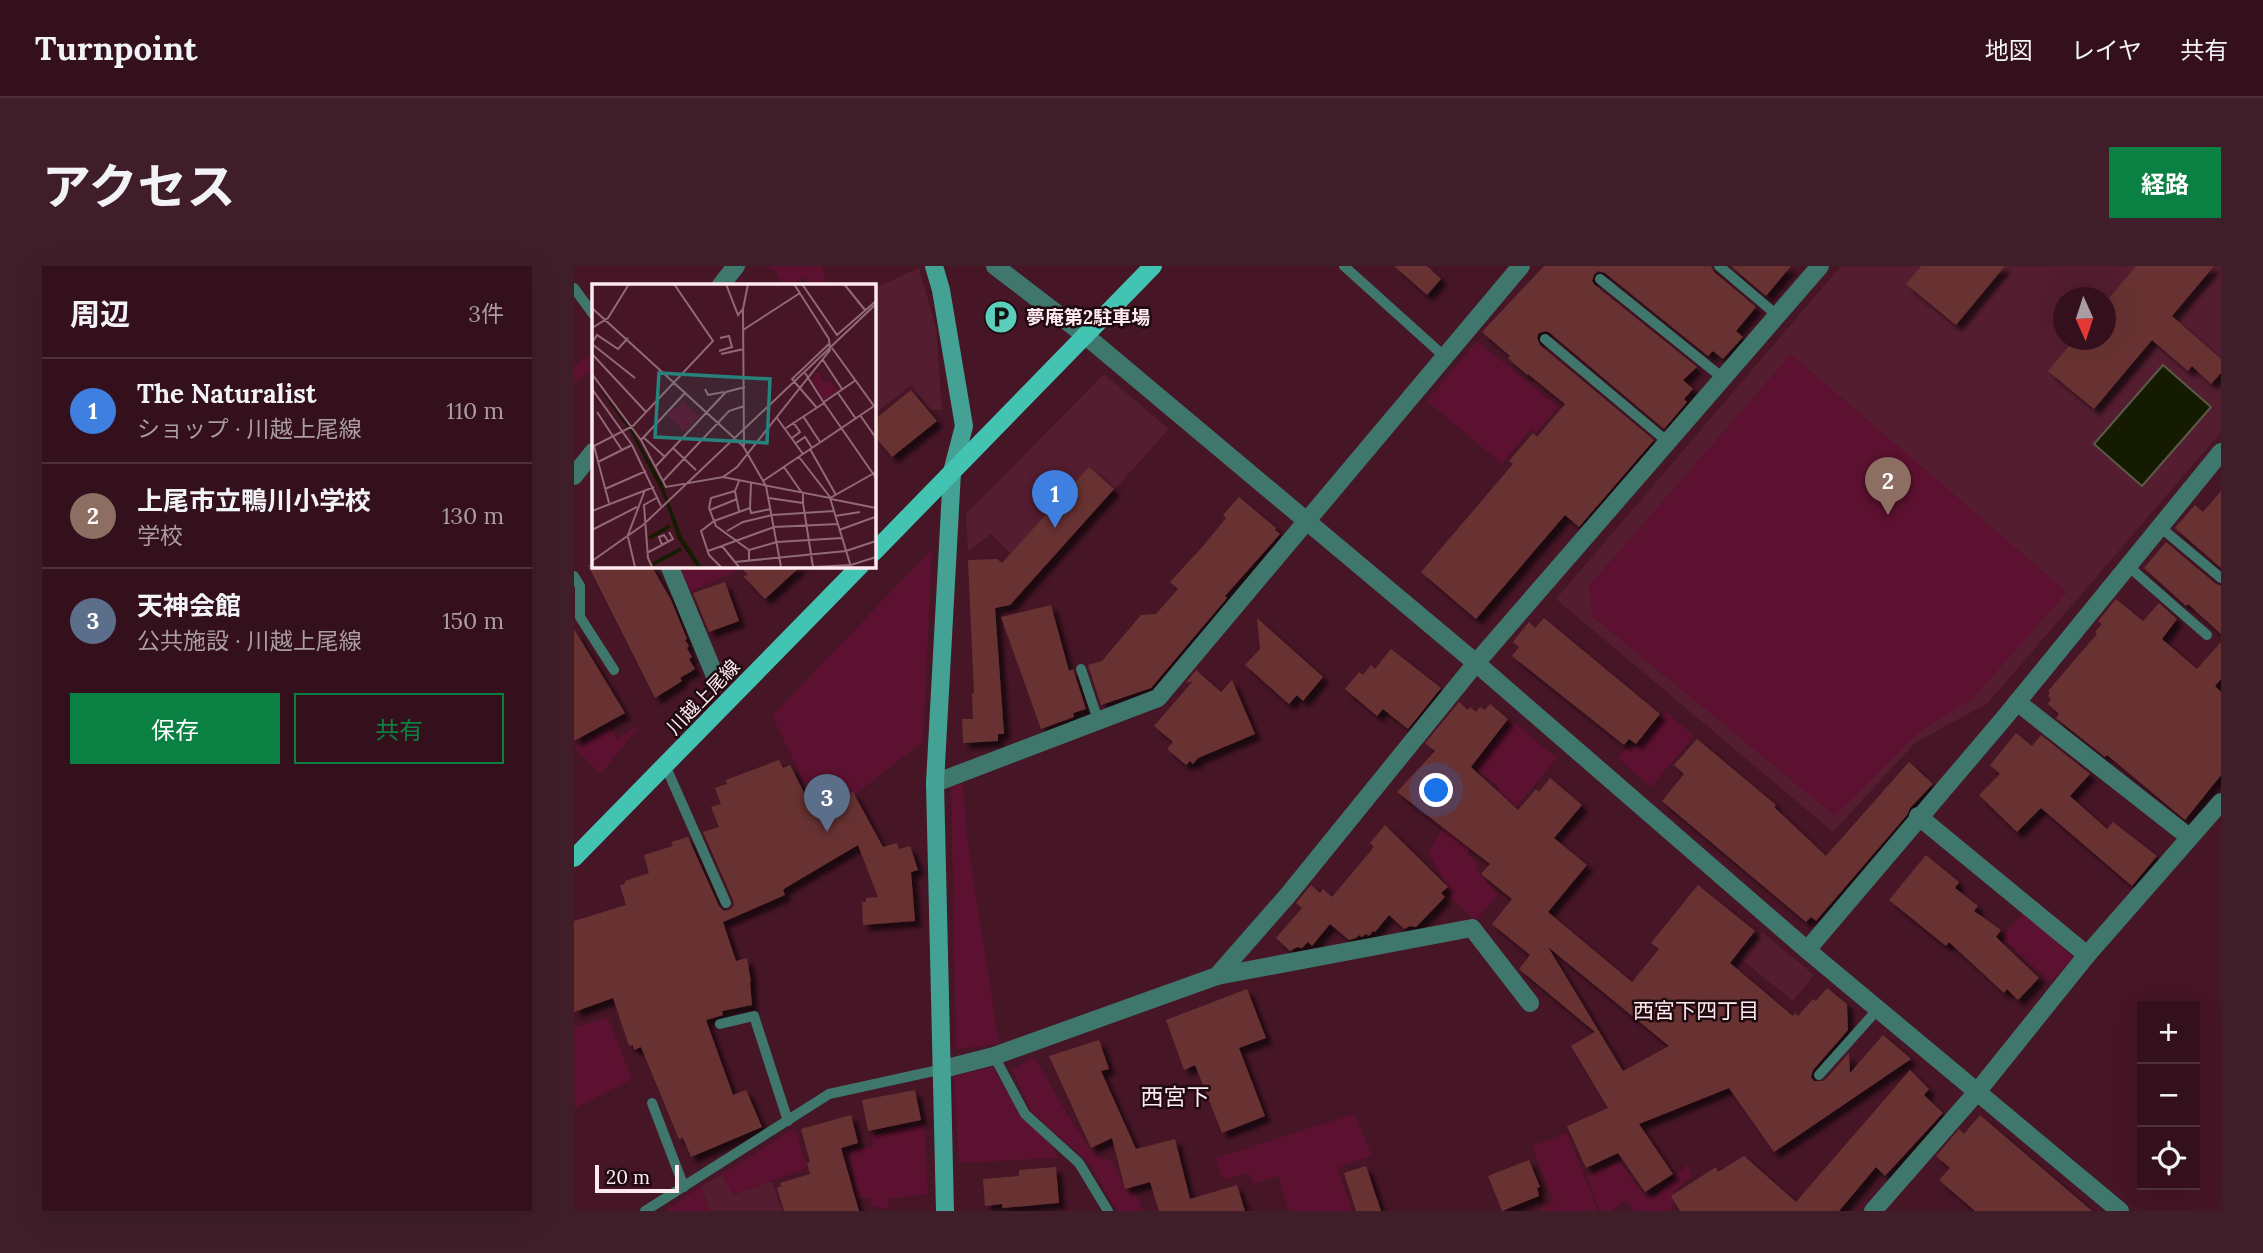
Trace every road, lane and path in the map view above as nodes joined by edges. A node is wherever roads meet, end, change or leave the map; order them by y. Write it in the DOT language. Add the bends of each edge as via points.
graph roads {
  1 [pos="736,266"];
  2 [pos="934,266"];
  3 [pos="995,266"];
  4 [pos="1153,266"];
  5 [pos="1344,266"];
  6 [pos="1521,266"];
  7 [pos="1719,266"];
  8 [pos="1820,266"];
  9 [pos="1600,279"];
  10 [pos="722,284"];
  11 [pos="574,288"];
  12 [pos="592,313"];
  13 [pos="1778,316"];
  14 [pos="1086,336"];
  15 [pos="1545,339"];
  16 [pos="1445,356"];
  17 [pos="1724,379"];
  18 [pos="1669,443"];
  19 [pos="2221,452"];
  20 [pos="592,453"];
  21 [pos="952,472"];
  22 [pos="574,476"];
  23 [pos="1306,522"];
  24 [pos="2160,527"];
  25 [pos="875,551"];
  26 [pos="2128,566"];
  27 [pos="670,567"];
  28 [pos="859,567"];
  29 [pos="574,576"];
  30 [pos="2221,578"];
  31 [pos="2207,635"];
  32 [pos="1476,663"];
  33 [pos="1081,669"];
  34 [pos="614,670"];
  35 [pos="715,676"];
  36 [pos="2017,702"];
  37 [pos="1098,720"];
  38 [pos="665,765"];
  39 [pos="935,783"];
  40 [pos="2221,802"];
  41 [pos="1919,816"];
  42 [pos="2189,836"];
  43 [pos="574,858"];
  44 [pos="726,903"];
  45 [pos="1807,950"];
  46 [pos="2087,954"];
  47 [pos="1217,976"];
  48 [pos="1530,1003"];
  49 [pos="1878,1009"];
  50 [pos="720,1024"];
  51 [pos="995,1056"];
  52 [pos="943,1069"];
  53 [pos="1818,1075"];
  54 [pos="1977,1091"];
  55 [pos="652,1103"];
  56 [pos="788,1121"];
  57 [pos="684,1187"];
  58 [pos="645,1211"];
  59 [pos="945,1211"];
  60 [pos="1108,1211"];
  61 [pos="1873,1211"];
  62 [pos="2120,1211"];
  1 -- 10 [label="street"];
  2 -- 21 [label="street" via="964,426"];
  3 -- 14 [label="street"];
  4 -- 14 [label="main road"];
  5 -- 16 [label="lane"];
  6 -- 16 [label="street"];
  7 -- 13 [label="lane"];
  8 -- 13 [label="street"];
  9 -- 17 [label="lane"];
  11 -- 12 [label="lane"];
  13 -- 17 [label="street"];
  14 -- 21 [label="main road"];
  14 -- 23 [label="street"];
  15 -- 18 [label="lane"];
  16 -- 23 [label="street"];
  17 -- 18 [label="street"];
  18 -- 32 [label="street"];
  19 -- 24 [label="street"];
  20 -- 22 [label="street"];
  21 -- 25 [label="main road"];
  21 -- 39 [label="street"];
  23 -- 32 [label="street"];
  23 -- 37 [label="street" via="1158,698"];
  24 -- 26 [label="street"];
  24 -- 30 [label="lane"];
  26 -- 31 [label="lane"];
  26 -- 36 [label="street"];
  27 -- 35 [label="street"];
  28 -- 38 [label="main road, 川越上尾線"];
  29 -- 34 [label="lane" via="580,586 580,617"];
  32 -- 45 [label="street"];
  32 -- 47 [label="street"];
  33 -- 37 [label="lane"];
  36 -- 41 [label="street"];
  36 -- 42 [label="street"];
  37 -- 39 [label="street"];
  38 -- 43 [label="main road, 川越上尾線"];
  38 -- 44 [label="lane"];
  39 -- 52 [label="street"];
  40 -- 42 [label="street"];
  41 -- 45 [label="street"];
  41 -- 46 [label="street"];
  42 -- 46 [label="street"];
  45 -- 49 [label="street"];
  46 -- 54 [label="street"];
  47 -- 48 [label="street" via="1472,928"];
  47 -- 51 [label="street"];
  49 -- 53 [label="lane"];
  49 -- 54 [label="street"];
  50 -- 56 [label="lane" via="754,1016"];
  51 -- 52 [label="street"];
  51 -- 60 [label="lane" via="1026,1114 1079,1163"];
  52 -- 56 [label="lane" via="829,1094"];
  52 -- 59 [label="street"];
  54 -- 61 [label="street"];
  54 -- 62 [label="street"];
  55 -- 57 [label="lane"];
  56 -- 57 [label="lane"];
  57 -- 58 [label="lane"];
}
